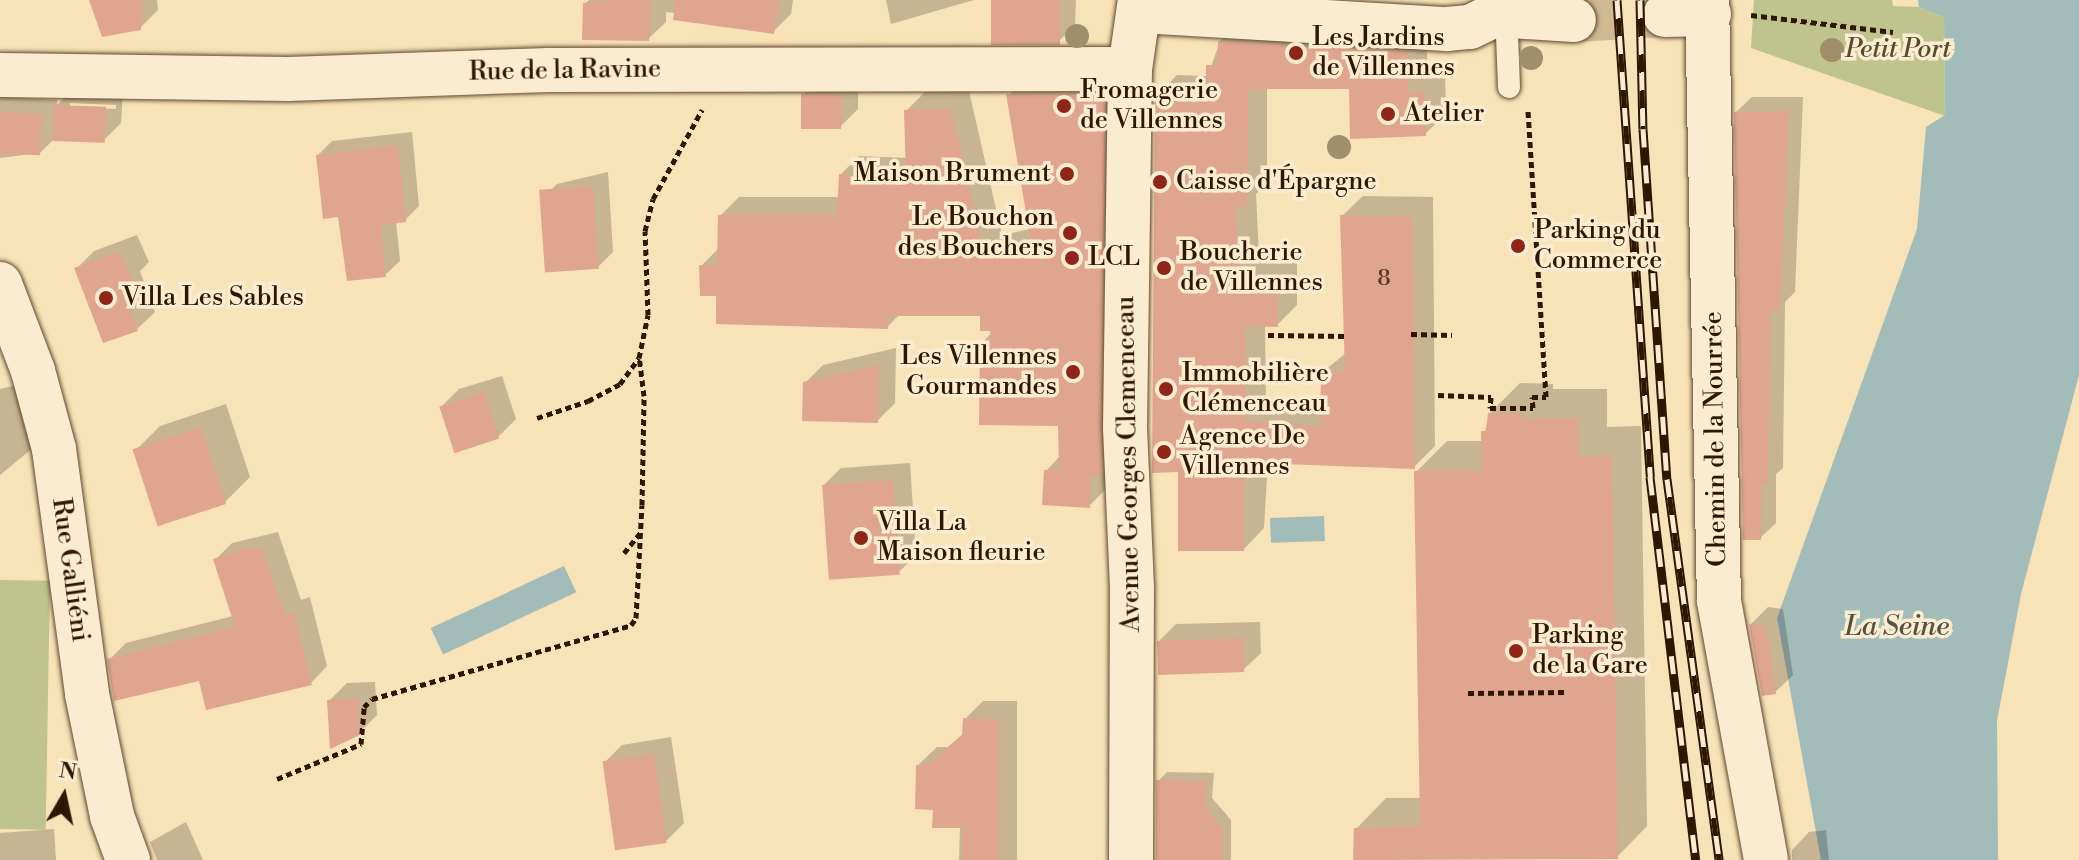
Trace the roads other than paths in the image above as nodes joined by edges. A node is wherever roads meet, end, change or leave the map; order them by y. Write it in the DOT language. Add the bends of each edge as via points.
graph roads {
  1 [pos="1140,6"];
  2 [pos="1708,7"];
  3 [pos="1498,8"];
  4 [pos="1665,15"];
  5 [pos="1574,20"];
  6 [pos="1130,69"];
  7 [pos="0,75"];
  8 [pos="1518,93"];
  9 [pos="0,284"];
  10 [pos="128,860"];
  11 [pos="1131,860"];
  12 [pos="1766,860"];
  1 -- 3 [label="street" via="1446,29 1470,27"];
  1 -- 6 [label="street, Avenue Georges Clemenceau"];
  2 -- 4 [label="street"];
  2 -- 12 [label="street, Chemin de la Nourrée" via="1719,601"];
  3 -- 5 [label="street"];
  3 -- 8 [label="lane"];
  6 -- 7 [label="street, Rue de la Ravine" via="703,70 288,79"];
  6 -- 11 [label="street, Avenue Georges Clemenceau" via="1125,427 1132,588"];
  9 -- 10 [label="street, Rue Galliéni" via="33,371 54,449 87,694 112,816"];
}
